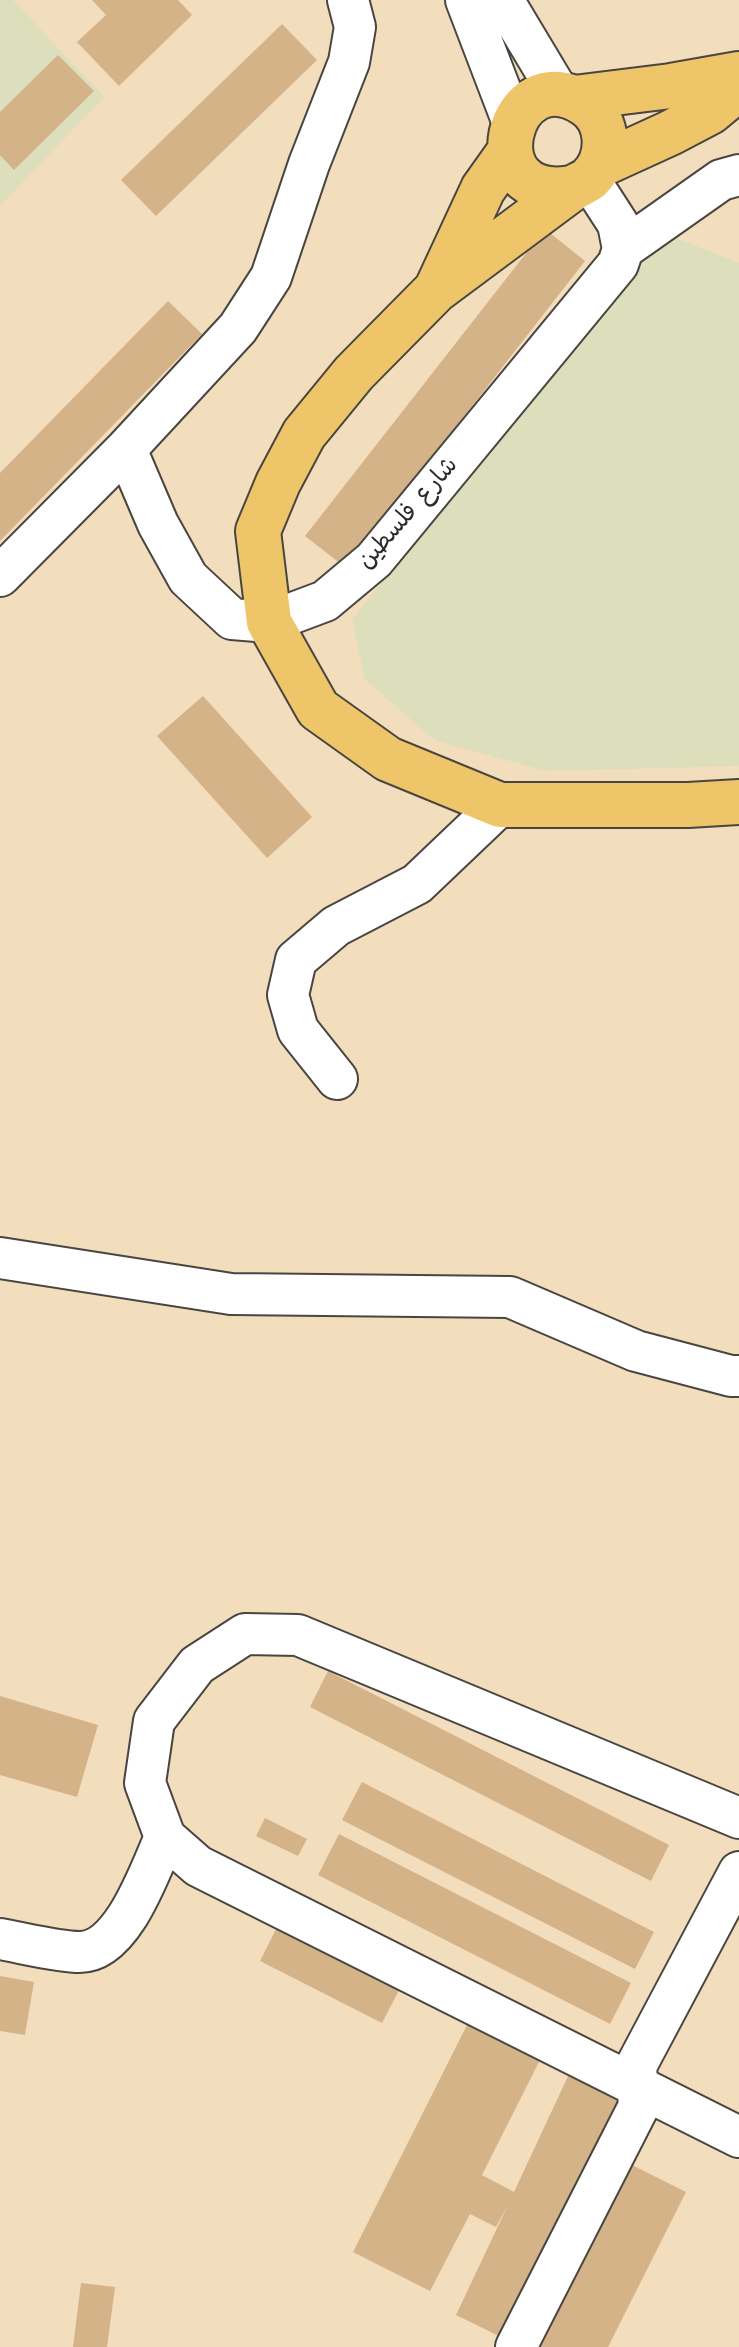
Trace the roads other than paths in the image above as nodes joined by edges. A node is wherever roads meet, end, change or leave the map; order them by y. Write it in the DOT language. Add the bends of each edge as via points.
graph roads {
  1 [pos="348,0"];
  2 [pos="466,0"];
  3 [pos="503,0"];
  4 [pos="739,74"];
  5 [pos="739,88"];
  6 [pos="567,96"];
  7 [pos="512,137"];
  8 [pos="739,175"];
  9 [pos="587,177"];
  10 [pos="623,249"];
  11 [pos="436,290"];
  12 [pos="126,449"];
  13 [pos="0,576"];
  14 [pos="269,622"];
  15 [pos="739,802"];
  16 [pos="500,805"];
  17 [pos="337,1079"];
  18 [pos="0,1258"];
  19 [pos="739,1376"];
  20 [pos="739,1818"];
  21 [pos="165,1837"];
  22 [pos="739,1872"];
  23 [pos="0,1939"];
  24 [pos="637,2085"];
  25 [pos="739,2137"];
  26 [pos="516,2347"];
  1 -- 12 [label="street" via="355,27 349,62 271,277 238,328"];
  2 -- 7 [label="street"];
  3 -- 6 [label="street"];
  4 -- 6 [label="main road"];
  5 -- 9 [label="main road" via="710,112"];
  6 -- 7 [label="main road" via="532,101 521,111"];
  6 -- 9 [label="main road" via="589,106 604,134 605,150"];
  7 -- 9 [label="main road" via="516,167 533,184 557,191"];
  7 -- 11 [label="main road"];
  8 -- 10 [label="street" via="721,180"];
  9 -- 10 [label="street" via="618,224"];
  9 -- 11 [label="main road"];
  10 -- 14 [label="street, شارع فلسطين" via="618,264 374,560 325,601"];
  11 -- 14 [label="main road" via="354,373 304,434 278,483 258,531"];
  12 -- 13 [label="street"];
  12 -- 14 [label="street, شارع فلسطين" via="188,578 232,619"];
  14 -- 16 [label="main road" via="318,709 388,759"];
  15 -- 16 [label="main road"];
  16 -- 17 [label="street" via="417,884 336,926 296,960 288,995 298,1030"];
  18 -- 19 [label="street" via="231,1294 510,1297 636,1351"];
  20 -- 21 [label="street" via="298,1635 245,1634 197,1665 154,1721 145,1783"];
  21 -- 23 [label="street" via="123,1925 96,1949 81,1952"];
  21 -- 24 [label="street" via="198,1866"];
  22 -- 24 [label="street" via="636,2066"];
  24 -- 25 [label="street"];
  24 -- 26 [label="street" via="639,2106"];
}
